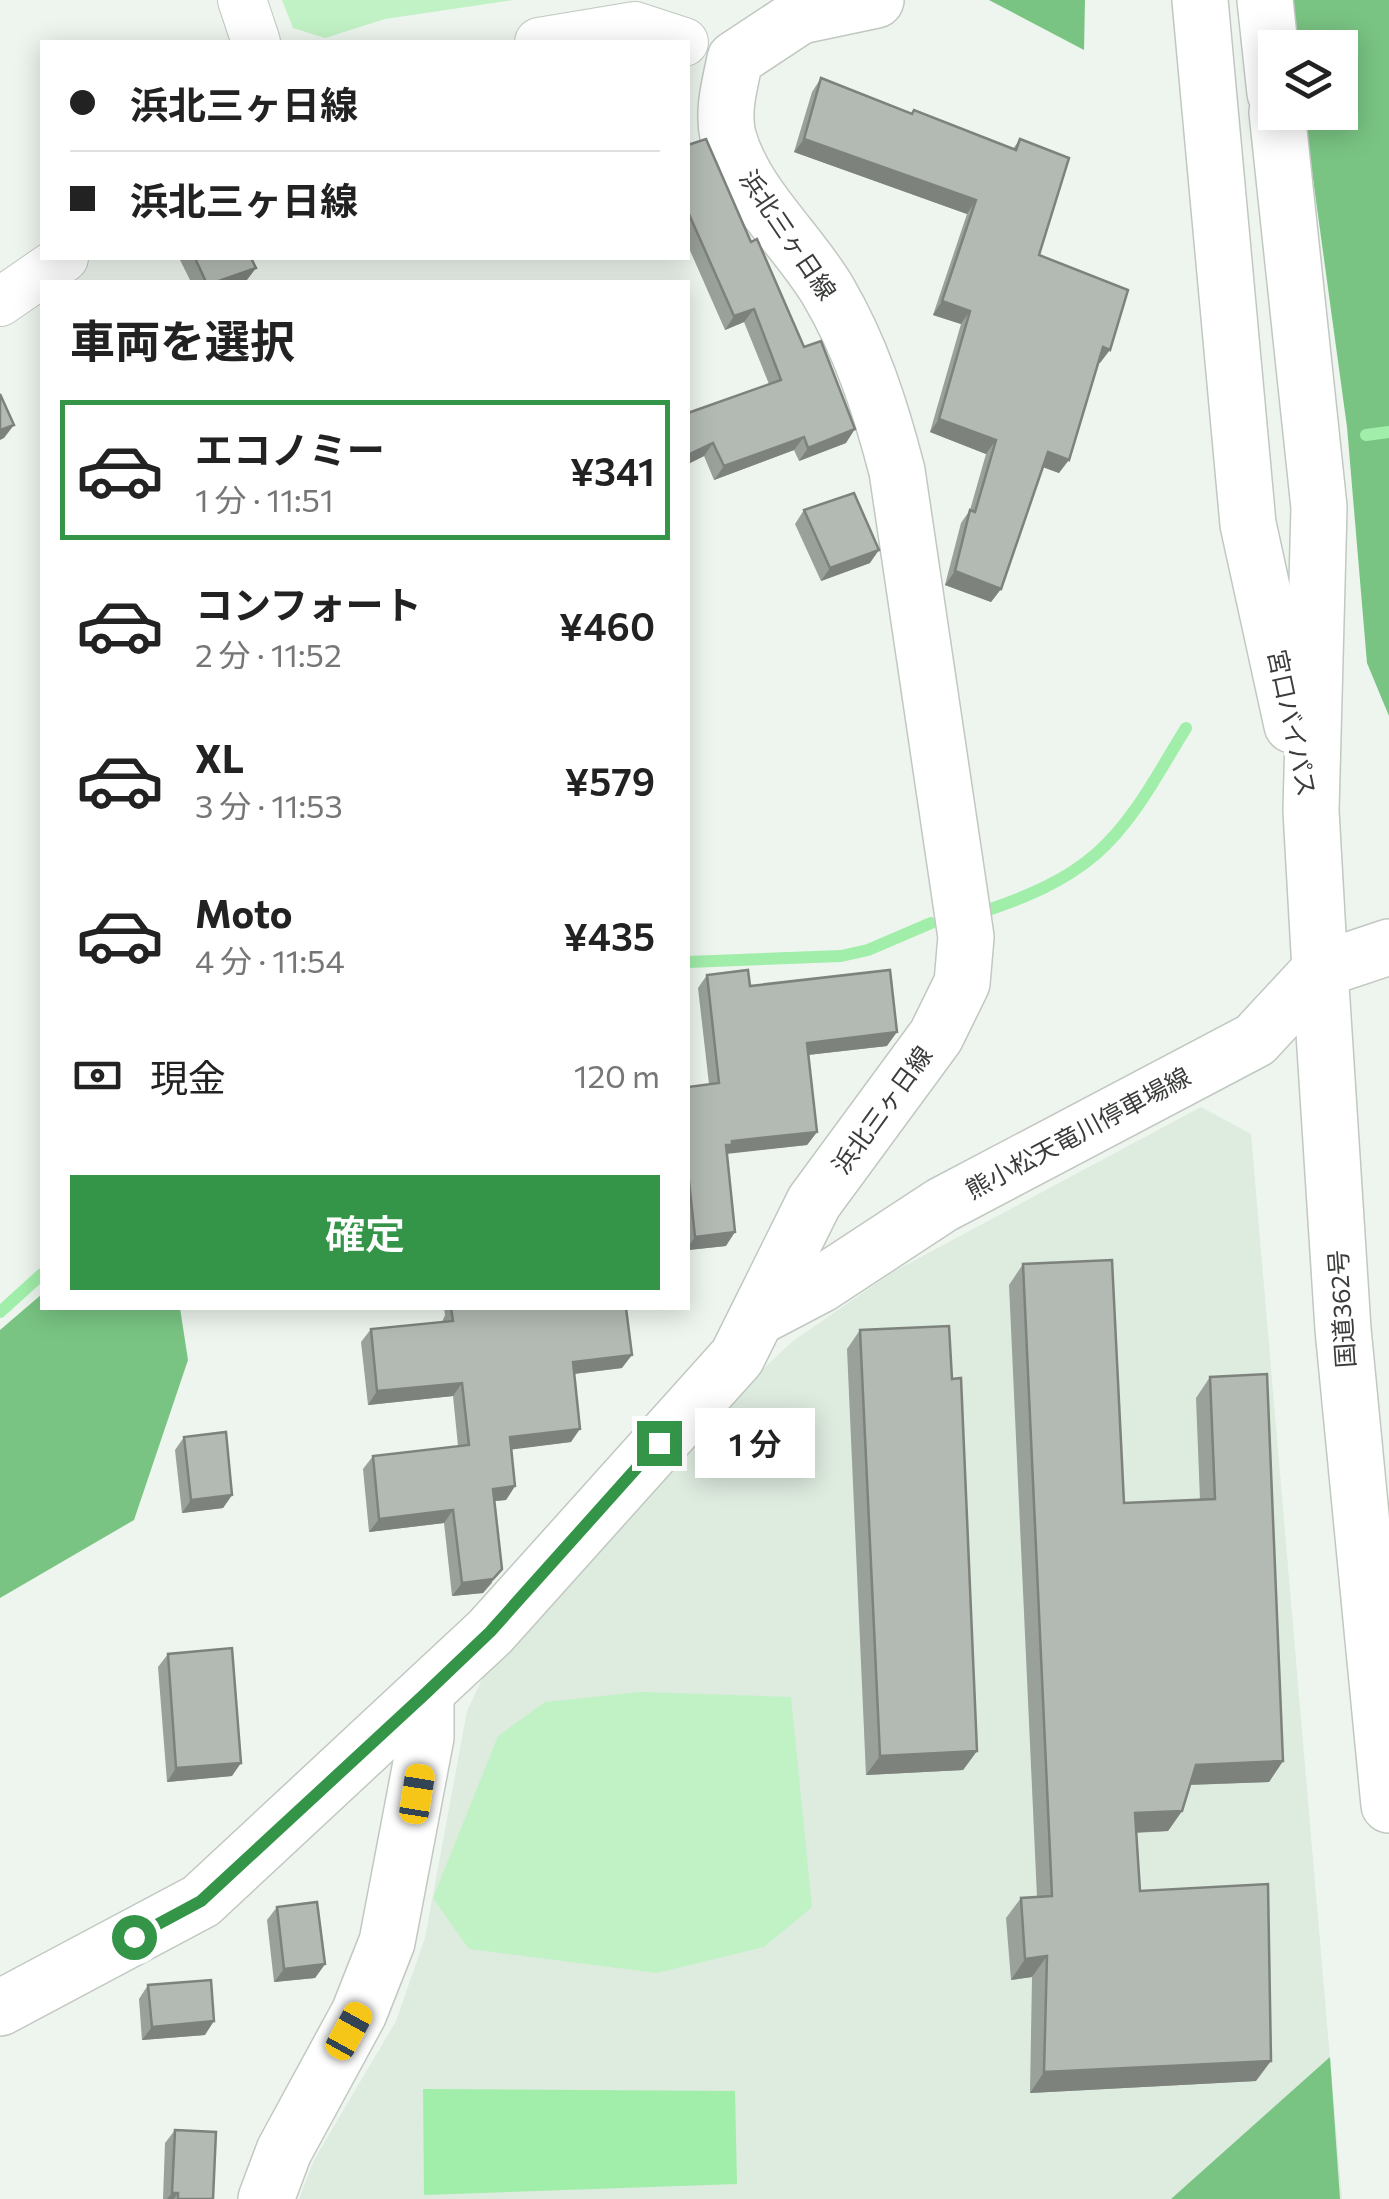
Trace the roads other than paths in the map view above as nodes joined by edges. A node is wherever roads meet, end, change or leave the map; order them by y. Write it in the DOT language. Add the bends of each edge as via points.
graph roads {
  1 [pos="242,0"];
  2 [pos="876,0"];
  3 [pos="1200,0"];
  4 [pos="1265,0"];
  5 [pos="1268,30"];
  6 [pos="255,40"];
  7 [pos="551,40"];
  8 [pos="675,40"];
  9 [pos="702,49"];
  10 [pos="1279,130"];
  11 [pos="61,260"];
  12 [pos="0,302"];
  13 [pos="1311,811"];
  14 [pos="1389,946"];
  15 [pos="1320,970"];
  16 [pos="759,1317"];
  17 [pos="426,1693"];
  18 [pos="1389,1806"];
  19 [pos="0,2008"];
  20 [pos="266,2199"];
  1 -- 6 [label="street"];
  2 -- 9 [label="main road" via="800,16"];
  3 -- 13 [label="main road, 宮口バイパス" via="1248,524"];
  4 -- 5 [label="main road"];
  7 -- 8 [label="street" via="634,26"];
  9 -- 16 [label="main road, 浜北三ヶ日線" via="726,101 728,134 742,172 828,291 882,412 897,471 966,937 953,1005 814,1202"];
  10 -- 13 [label="main road, 宮口バイパス" via="1319,508"];
  11 -- 12 [label="street"];
  13 -- 15 [label="main road, 国道362号"];
  14 -- 15 [label="main road, 熊小松天竜川停車場線"];
  15 -- 16 [label="main road, 熊小松天竜川停車場線" via="1255,1040 942,1205 820,1286"];
  15 -- 18 [label="main road, 国道362号" via="1342,1329"];
  16 -- 17 [label="main road, 浜北三ヶ日線" via="737,1357"];
  17 -- 19 [label="main road, 浜北三ヶ日線" via="201,1901"];
  17 -- 20 [label="main road" via="426,1737 387,1942"];
}
